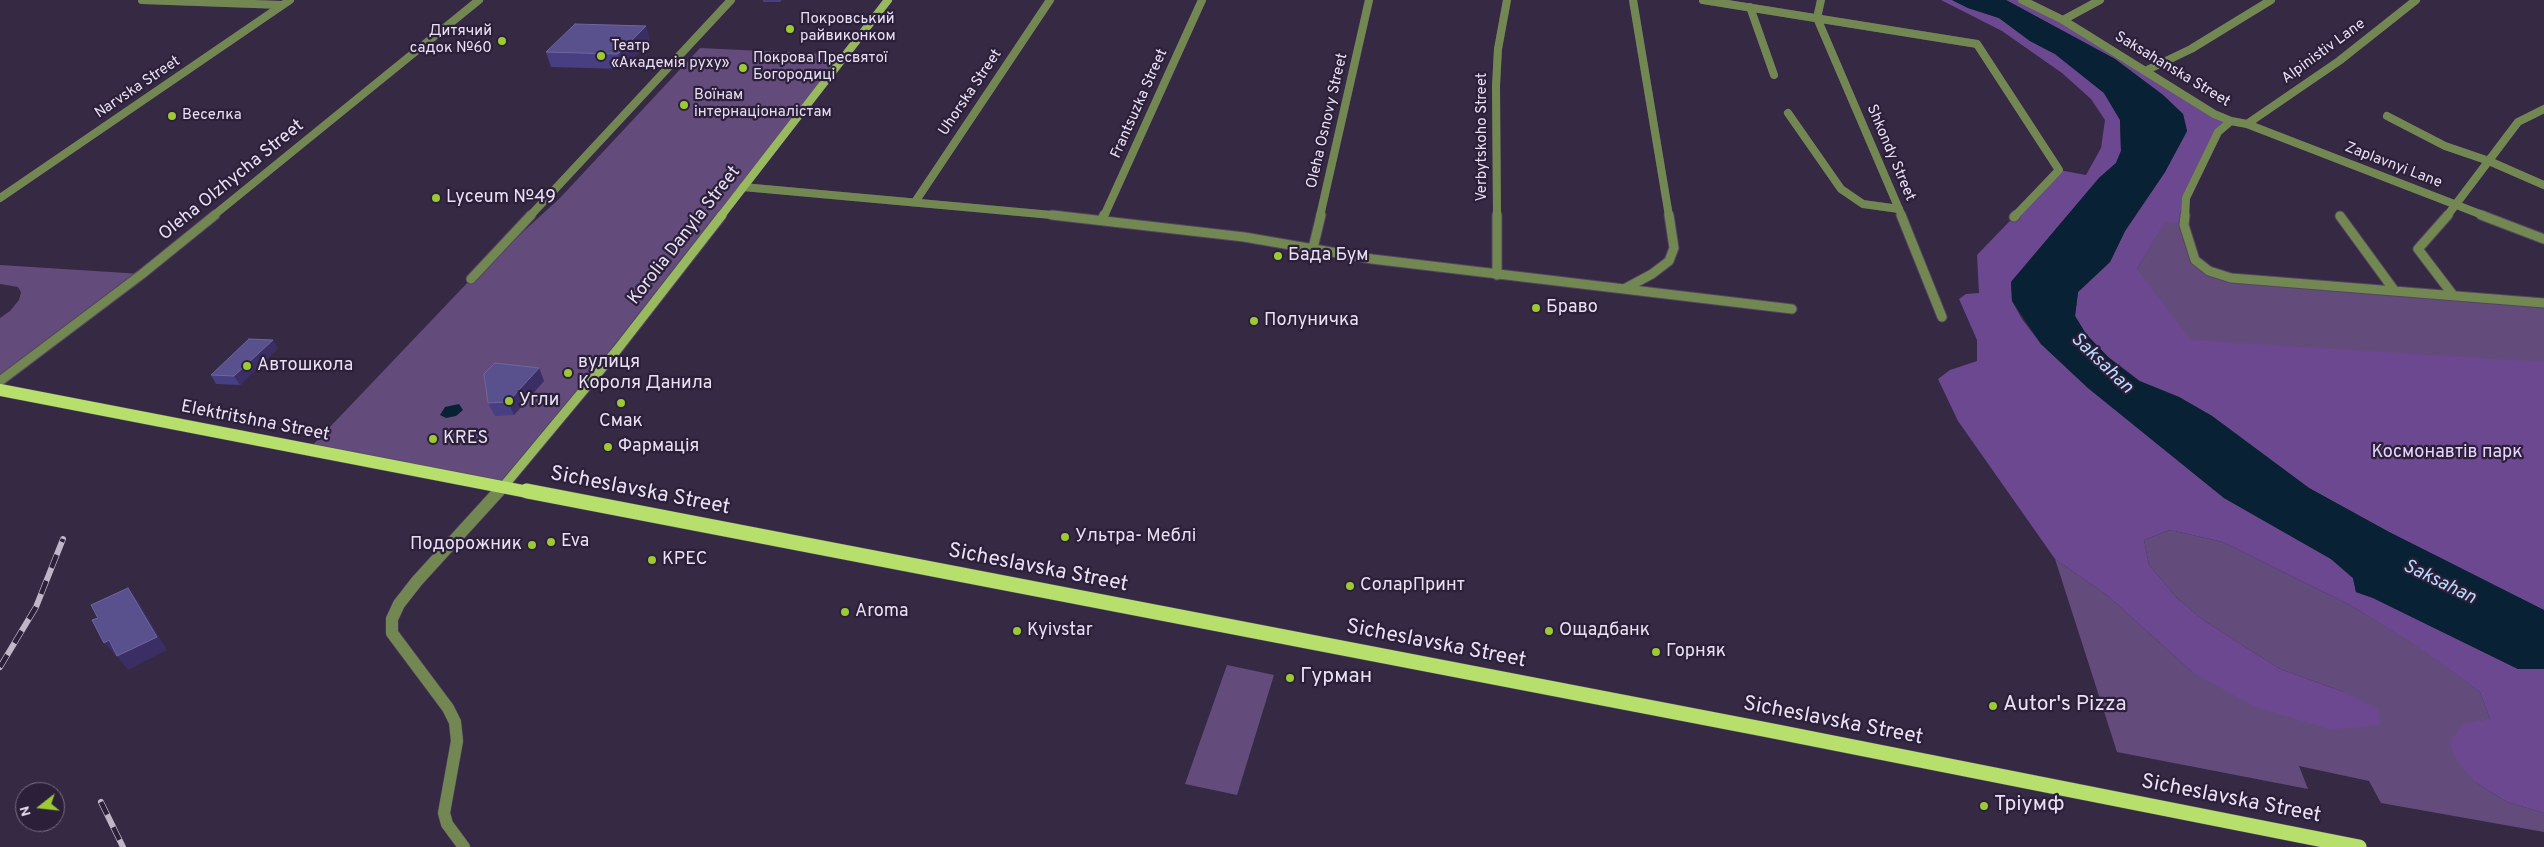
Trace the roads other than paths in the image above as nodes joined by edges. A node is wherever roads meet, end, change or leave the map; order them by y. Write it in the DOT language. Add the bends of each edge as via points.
graph roads {
  1 [pos="142,0"];
  2 [pos="290,0"];
  3 [pos="479,0"];
  4 [pos="731,0"];
  5 [pos="888,0"];
  6 [pos="1050,0"];
  7 [pos="1202,0"];
  8 [pos="1369,0"];
  9 [pos="1507,0"];
  10 [pos="1633,0"];
  11 [pos="1703,0"];
  12 [pos="1821,0"];
  13 [pos="2022,0"];
  14 [pos="2100,0"];
  15 [pos="2271,0"];
  16 [pos="2416,0"];
  17 [pos="282,5"];
  18 [pos="1750,7"];
  19 [pos="1817,18"];
  20 [pos="2063,20"];
  21 [pos="2145,71"];
  22 [pos="1774,75"];
  23 [pos="2544,109"];
  24 [pos="1788,113"];
  25 [pos="2387,116"];
  26 [pos="2230,121"];
  27 [pos="2247,124"];
  28 [pos="2489,161"];
  29 [pos="2544,185"];
  30 [pos="743,187"];
  31 [pos="0,198"];
  32 [pos="915,202"];
  33 [pos="2456,205"];
  34 [pos="1899,209"];
  35 [pos="2340,216"];
  36 [pos="2014,217"];
  37 [pos="1102,220"];
  38 [pos="2544,239"];
  39 [pos="1313,248"];
  40 [pos="1497,275"];
  41 [pos="470,279"];
  42 [pos="1624,289"];
  43 [pos="2394,290"];
  44 [pos="2453,295"];
  45 [pos="2544,303"];
  46 [pos="1792,309"];
  47 [pos="1942,317"];
  48 [pos="0,381"];
  49 [pos="0,390"];
  50 [pos="503,487"];
  51 [pos="464,847"];
  52 [pos="2360,847"];
  1 -- 17 [label="street"];
  2 -- 17 [label="street, Narvska Street"];
  3 -- 48 [label="street, Oleha Olzhycha Street" via="142,274"];
  4 -- 41 [label="street"];
  5 -- 30 [label="main road, Korolia Danyla Street"];
  6 -- 32 [label="street, Uhorska Street"];
  7 -- 37 [label="street, Frantsuzka Street"];
  8 -- 39 [label="street, Oleha Osnovy Street"];
  9 -- 40 [label="street, Verbytskoho Street" via="1498,49 1496,86"];
  10 -- 42 [label="street" via="1674,248 1668,261"];
  11 -- 18 [label="street"];
  12 -- 19 [label="street"];
  13 -- 20 [label="street, Saksahanska Street"];
  14 -- 20 [label="street"];
  15 -- 21 [label="street" via="2191,49"];
  16 -- 27 [label="street, Alpinistiv Lane" via="2339,61"];
  17 -- 31 [label="street, Narvska Street"];
  18 -- 19 [label="street"];
  18 -- 22 [label="street"];
  19 -- 34 [label="street, Shkondy Street"];
  19 -- 36 [label="street" via="1971,42 1981,47 2059,170"];
  20 -- 21 [label="street, Saksahanska Street"];
  21 -- 26 [label="street, Saksahanska Street"];
  23 -- 28 [label="street" via="2518,122"];
  24 -- 34 [label="street" via="1841,189 1862,204"];
  25 -- 28 [label="street" via="2445,146"];
  26 -- 27 [label="street, Zaplavnyi Lane"];
  26 -- 43 [label="street, Saksahanska Street" via="2218,132 2186,198 2184,225 2195,260 2209,271 2231,278"];
  27 -- 33 [label="street, Zaplavnyi Lane"];
  28 -- 29 [label="street"];
  28 -- 33 [label="street"];
  30 -- 32 [label="street"];
  30 -- 50 [label="main road, Korolia Danyla Street" via="611,358"];
  32 -- 37 [label="street"];
  33 -- 38 [label="street, Zaplavnyi Lane"];
  33 -- 44 [label="street" via="2418,249"];
  34 -- 47 [label="street, Shkondy Street"];
  35 -- 43 [label="street"];
  37 -- 39 [label="street"];
  39 -- 40 [label="street" via="1372,260"];
  40 -- 42 [label="street"];
  42 -- 46 [label="street"];
  43 -- 44 [label="street, Saksahanska Street"];
  44 -- 45 [label="street, Saksahanska Street"];
  49 -- 50 [label="main road, Elektritshna Street"];
  50 -- 51 [label="street" via="417,581 392,619 392,633 455,722 457,741 444,813 447,824"];
  50 -- 52 [label="main road, Sicheslavska Street"];
}
